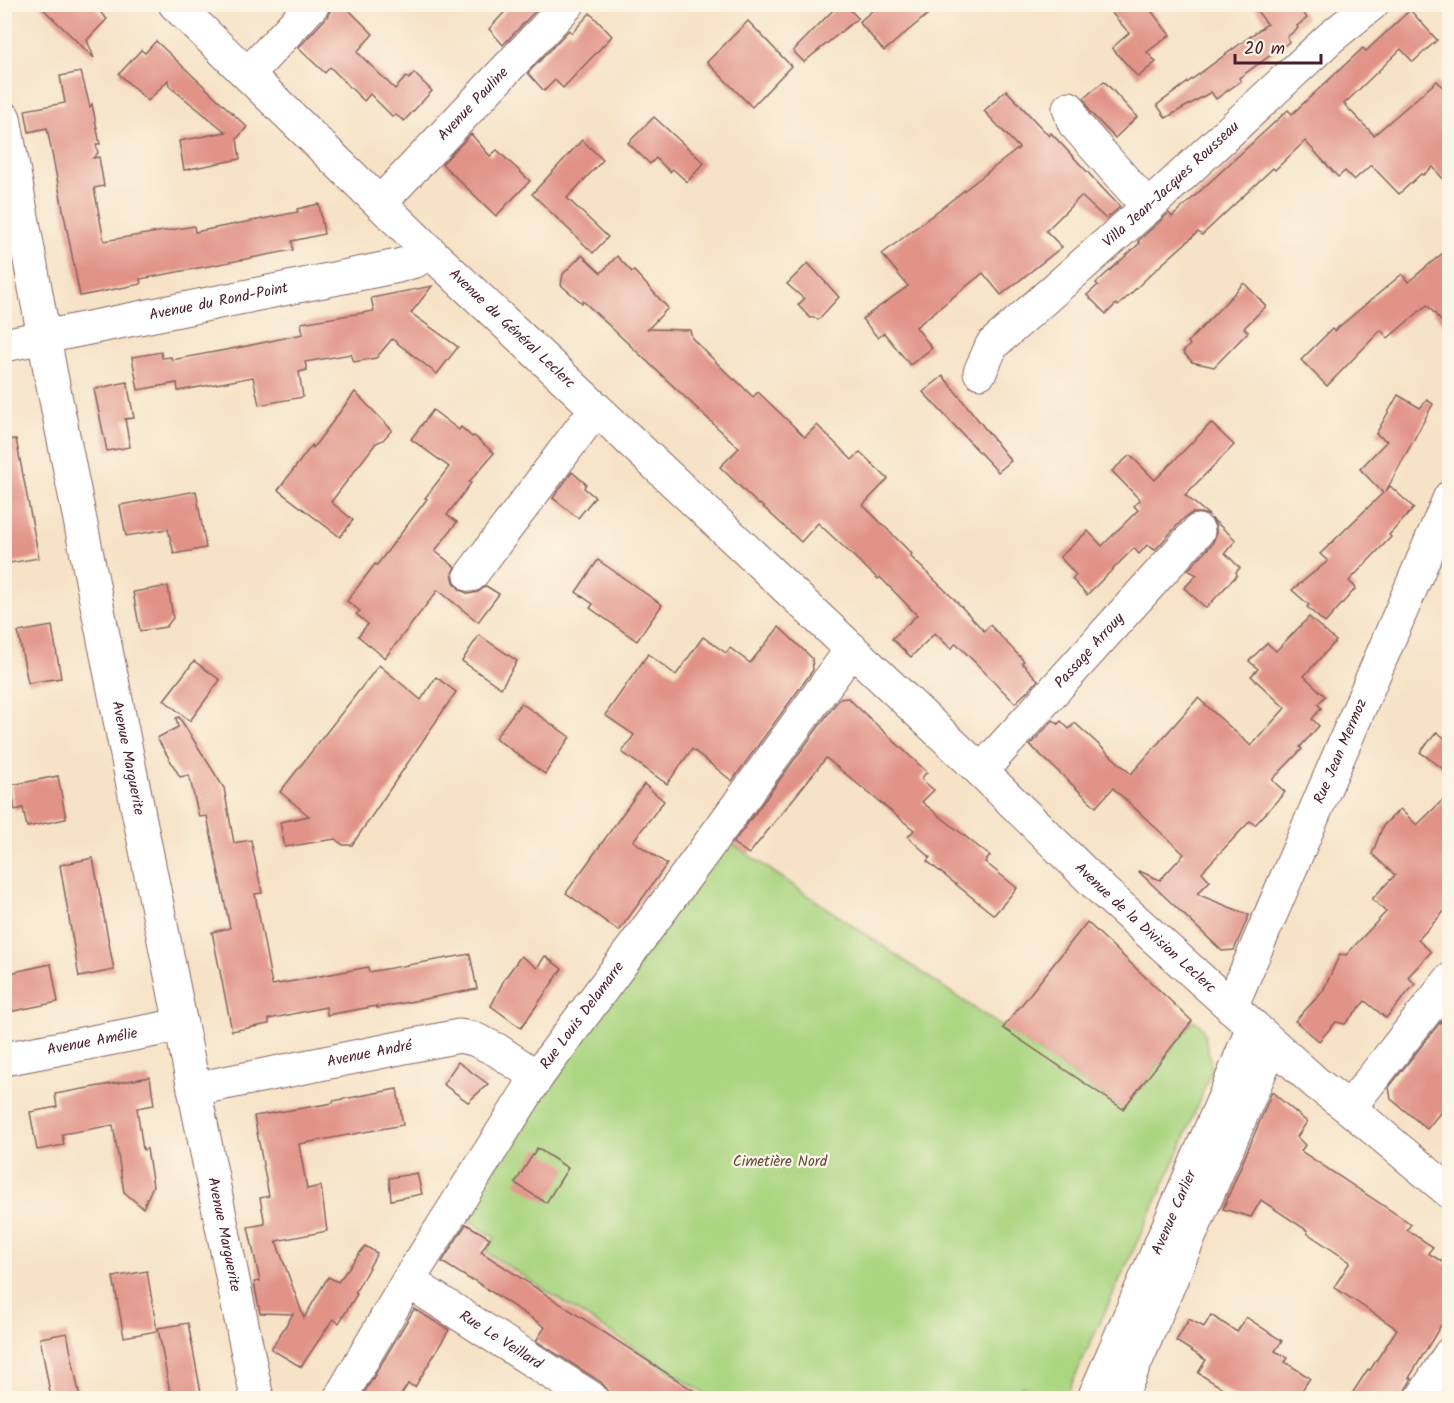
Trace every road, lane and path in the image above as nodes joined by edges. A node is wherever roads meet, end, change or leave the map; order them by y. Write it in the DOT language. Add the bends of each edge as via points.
graph roads {
  1 [pos="175,4"];
  2 [pos="313,4"];
  3 [pos="568,4"];
  4 [pos="1372,4"];
  5 [pos="248,74"];
  6 [pos="1069,108"];
  7 [pos="4,118"];
  8 [pos="380,203"];
  9 [pos="1148,207"];
  10 [pos="430,252"];
  11 [pos="44,337"];
  12 [pos="4,345"];
  13 [pos="980,372"];
  14 [pos="596,409"];
  15 [pos="1449,497"];
  16 [pos="1198,531"];
  17 [pos="471,575"];
  18 [pos="852,650"];
  19 [pos="981,771"];
  20 [pos="1449,980"];
  21 [pos="181,1025"];
  22 [pos="1252,1026"];
  23 [pos="4,1059"];
  24 [pos="537,1077"];
  25 [pos="195,1089"];
  26 [pos="1349,1108"];
  27 [pos="1449,1192"];
  28 [pos="408,1281"];
  29 [pos="1449,1354"];
  30 [pos="257,1398"];
  31 [pos="340,1398"];
  32 [pos="591,1398"];
  33 [pos="1094,1398"];
  34 [pos="1120,1398"];
  35 [pos="1422,1398"];
  1 -- 5 [label="street, Avenue du Général Leclerc"];
  2 -- 5 [label="street"];
  3 -- 8 [label="street, Avenue Pauline"];
  4 -- 9 [label="street, Villa Jean-Jacques Rousseau" via="1330,38"];
  5 -- 8 [label="street, Avenue du Général Leclerc"];
  6 -- 9 [label="street" via="1074,123"];
  7 -- 11 [label="street, Avenue Marguerite"];
  8 -- 10 [label="street, Avenue du Général Leclerc"];
  9 -- 13 [label="street, Villa Jean-Jacques Rousseau" via="992,345"];
  10 -- 11 [label="street, Avenue du Rond-Point" via="399,266"];
  10 -- 14 [label="street, Avenue du Général Leclerc"];
  11 -- 12 [label="street, Avenue du Rond-Point"];
  11 -- 21 [label="street, Avenue Marguerite"];
  14 -- 17 [label="street"];
  14 -- 18 [label="street, Avenue du Général Leclerc"];
  15 -- 22 [label="street, Rue Jean Mermoz"];
  16 -- 19 [label="street, Passage Arrouy"];
  18 -- 19 [label="street, Avenue de la Division Leclerc"];
  18 -- 24 [label="street, Rue Louis Delamarre"];
  19 -- 22 [label="street, Avenue de la Division Leclerc" via="1104,892"];
  20 -- 26 [label="street"];
  21 -- 23 [label="street, Avenue Amélie"];
  21 -- 25 [label="street, Avenue Marguerite"];
  22 -- 26 [label="street, Avenue de la Division Leclerc"];
  22 -- 33 [label="street, Avenue Carlier"];
  22 -- 34 [label="street, Avenue Carlier"];
  24 -- 25 [label="street, Avenue André" via="497,1050 459,1036"];
  24 -- 28 [label="street, Rue Louis Delamarre"];
  25 -- 30 [label="street, Avenue Marguerite"];
  26 -- 27 [label="street, Avenue de la Division Leclerc"];
  28 -- 31 [label="street, Rue Louis Delamarre"];
  28 -- 32 [label="street, Rue Le Veillard"];
  29 -- 35 [label="street"];
}
